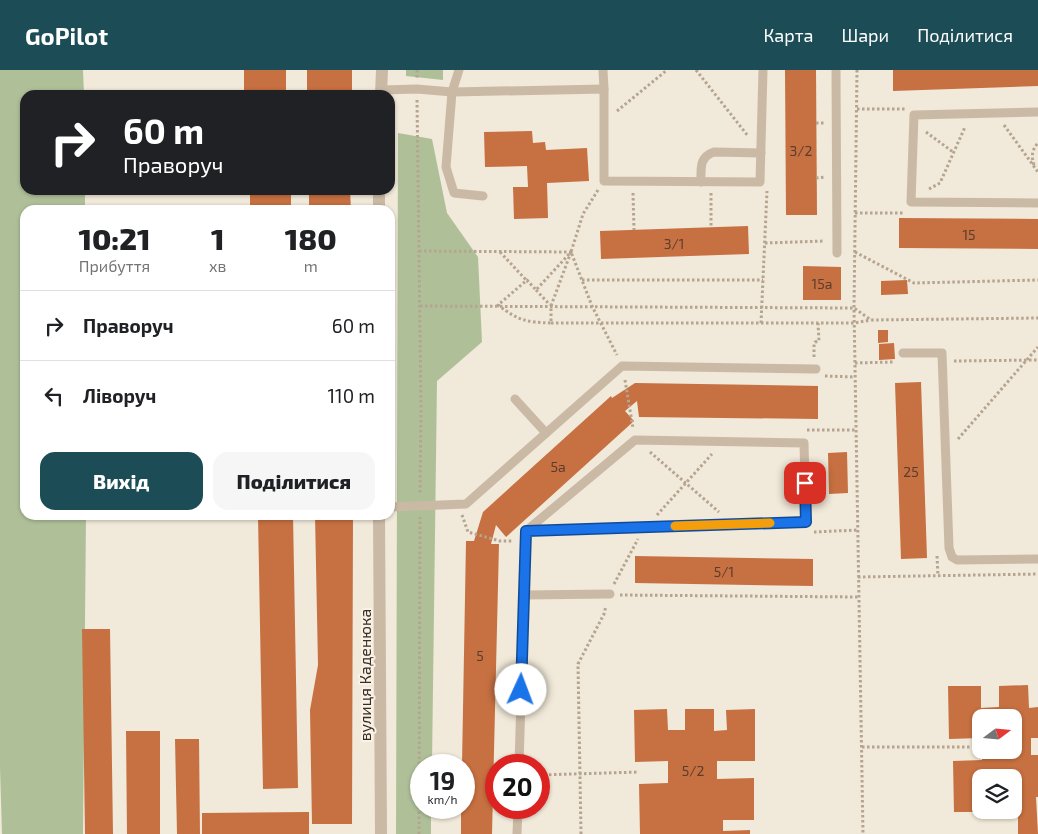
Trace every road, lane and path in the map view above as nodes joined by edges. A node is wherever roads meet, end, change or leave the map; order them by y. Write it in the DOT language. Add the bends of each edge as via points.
graph roads {
  1 [pos="382,70"];
  2 [pos="417,70"];
  3 [pos="459,70"];
  4 [pos="603,70"];
  5 [pos="667,70"];
  6 [pos="696,70"];
  7 [pos="763,70"];
  8 [pos="836,70"];
  9 [pos="857,70"];
  10 [pos="604,88"];
  11 [pos="417,89"];
  12 [pos="382,90"];
  13 [pos="395,91"];
  14 [pos="452,92"];
  15 [pos="1038,112"];
  16 [pos="1010,120"];
  17 [pos="604,121"];
  18 [pos="968,122"];
  19 [pos="926,123"];
  20 [pos="926,131"];
  21 [pos="926,140"];
  22 [pos="1038,143"];
  23 [pos="761,152"];
  24 [pos="954,152"];
  25 [pos="1035,168"];
  26 [pos="1038,172"];
  27 [pos="604,182"];
  28 [pos="633,182"];
  29 [pos="701,182"];
  30 [pos="711,182"];
  31 [pos="760,182"];
  32 [pos="933,193"];
  33 [pos="484,196"];
  34 [pos="1038,203"];
  35 [pos="711,228"];
  36 [pos="634,230"];
  37 [pos="821,241"];
  38 [pos="765,243"];
  39 [pos="419,251"];
  40 [pos="500,252"];
  41 [pos="571,252"];
  42 [pos="855,252"];
  43 [pos="837,253"];
  44 [pos="526,280"];
  45 [pos="763,280"];
  46 [pos="1038,280"];
  47 [pos="582,281"];
  48 [pos="536,290"];
  49 [pos="498,305"];
  50 [pos="420,306"];
  51 [pos="551,306"];
  52 [pos="592,306"];
  53 [pos="762,307"];
  54 [pos="854,308"];
  55 [pos="1038,318"];
  56 [pos="871,320"];
  57 [pos="551,323"];
  58 [pos="761,323"];
  59 [pos="854,323"];
  60 [pos="1038,347"];
  61 [pos="902,358"];
  62 [pos="1026,360"];
  63 [pos="1038,360"];
  64 [pos="942,361"];
  65 [pos="855,363"];
  66 [pos="622,366"];
  67 [pos="816,368"];
  68 [pos="515,399"];
  69 [pos="546,433"];
  70 [pos="636,440"];
  71 [pos="723,442"];
  72 [pos="945,453"];
  73 [pos="686,483"];
  74 [pos="458,504"];
  75 [pos="420,506"];
  76 [pos="395,507"];
  77 [pos="714,516"];
  78 [pos="664,518"];
  79 [pos="379,520"];
  80 [pos="645,528"];
  81 [pos="526,536"];
  82 [pos="937,546"];
  83 [pos="1038,559"];
  84 [pos="1038,574"];
  85 [pos="938,576"];
  86 [pos="858,577"];
  87 [pos="610,594"];
  88 [pos="524,595"];
  89 [pos="859,597"];
  90 [pos="862,747"];
  91 [pos="972,747"];
  92 [pos="519,754"];
  93 [pos="639,772"];
  94 [pos="580,773"];
  95 [pos="550,774"];
  96 [pos="518,819"];
  97 [pos="381,834"];
  98 [pos="420,834"];
  99 [pos="517,834"];
  100 [pos="581,834"];
  101 [pos="863,834"];
  1 -- 12 [label="street"];
  2 -- 11 [label="path"];
  3 -- 14 [label="lane"];
  4 -- 10 [label="lane"];
  5 -- 17 [label="path"];
  6 -- 23 [label="path"];
  7 -- 23 [label="lane"];
  8 -- 43 [label="lane"];
  9 -- 42 [label="path"];
  10 -- 14 [label="lane"];
  10 -- 17 [label="lane"];
  11 -- 13 [label="lane"];
  11 -- 14 [label="lane"];
  11 -- 39 [label="path"];
  14 -- 33 [label="lane" via="446,168 454,193"];
  15 -- 34 [label="lane" via="914,115 911,202"];
  16 -- 25 [label="path" via="1000,121"];
  17 -- 27 [label="lane"];
  18 -- 24 [label="path"];
  19 -- 20 [label="path"];
  20 -- 21 [label="path"];
  20 -- 24 [label="path"];
  22 -- 25 [label="path" via="1033,149"];
  23 -- 29 [label="lane" via="708,154 702,163"];
  23 -- 31 [label="lane"];
  24 -- 32 [label="path" via="940,183 924,193"];
  25 -- 26 [label="path"];
  27 -- 28 [label="lane"];
  27 -- 41 [label="path" via="583,214"];
  28 -- 29 [label="lane"];
  28 -- 36 [label="path"];
  29 -- 30 [label="lane"];
  30 -- 31 [label="lane"];
  30 -- 35 [label="path"];
  31 -- 38 [label="path" via="767,181"];
  37 -- 38 [label="path"];
  38 -- 45 [label="path"];
  39 -- 40 [label="path"];
  39 -- 50 [label="path"];
  40 -- 41 [label="path"];
  40 -- 44 [label="path"];
  41 -- 47 [label="path"];
  41 -- 48 [label="path"];
  41 -- 51 [label="path"];
  42 -- 46 [label="path" via="914,283"];
  42 -- 54 [label="path"];
  44 -- 48 [label="path"];
  44 -- 49 [label="path"];
  45 -- 47 [label="path"];
  45 -- 53 [label="path"];
  47 -- 52 [label="path"];
  48 -- 51 [label="path"];
  49 -- 50 [label="path"];
  49 -- 51 [label="path"];
  49 -- 57 [label="path" via="525,322"];
  50 -- 75 [label="path"];
  51 -- 52 [label="path"];
  51 -- 57 [label="path"];
  52 -- 53 [label="path"];
  52 -- 66 [label="path"];
  53 -- 54 [label="path"];
  53 -- 58 [label="path"];
  54 -- 56 [label="path"];
  54 -- 59 [label="path"];
  55 -- 56 [label="path"];
  56 -- 59 [label="path"];
  57 -- 58 [label="path"];
  58 -- 59 [label="path"];
  59 -- 65 [label="path"];
  60 -- 62 [label="path"];
  61 -- 64 [label="lane" via="942,353"];
  61 -- 65 [label="path"];
  62 -- 63 [label="path"];
  62 -- 64 [label="path"];
  62 -- 72 [label="path"];
  64 -- 72 [label="lane"];
  65 -- 86 [label="path"];
  66 -- 67 [label="lane"];
  66 -- 69 [label="lane"];
  66 -- 70 [label="path"];
  68 -- 69 [label="lane"];
  69 -- 74 [label="lane" via="466,504"];
  70 -- 71 [label="lane"];
  70 -- 73 [label="path"];
  70 -- 81 [label="lane"];
  71 -- 73 [label="path"];
  71 -- 80 [label="lane" via="804,443 806,522"];
  72 -- 83 [label="lane" via="952,556 957,560"];
  73 -- 77 [label="path" via="724,516"];
  73 -- 78 [label="path" via="654,518"];
  74 -- 75 [label="lane"];
  74 -- 81 [label="path" via="468,532 500,541"];
  75 -- 76 [label="lane"];
  75 -- 98 [label="path"];
  79 -- 97 [label="street, вулиця Каденюка"];
  80 -- 81 [label="lane"];
  80 -- 87 [label="path" via="622,566"];
  81 -- 88 [label="lane"];
  82 -- 85 [label="path"];
  84 -- 85 [label="path"];
  85 -- 86 [label="path"];
  86 -- 89 [label="path"];
  87 -- 88 [label="lane"];
  87 -- 89 [label="path"];
  87 -- 94 [label="path" via="604,614 578,664"];
  88 -- 92 [label="lane"];
  89 -- 90 [label="path"];
  90 -- 91 [label="path"];
  90 -- 101 [label="path"];
  93 -- 94 [label="path"];
  94 -- 95 [label="path"];
  94 -- 100 [label="path"];
  96 -- 99 [label="lane"];
}
